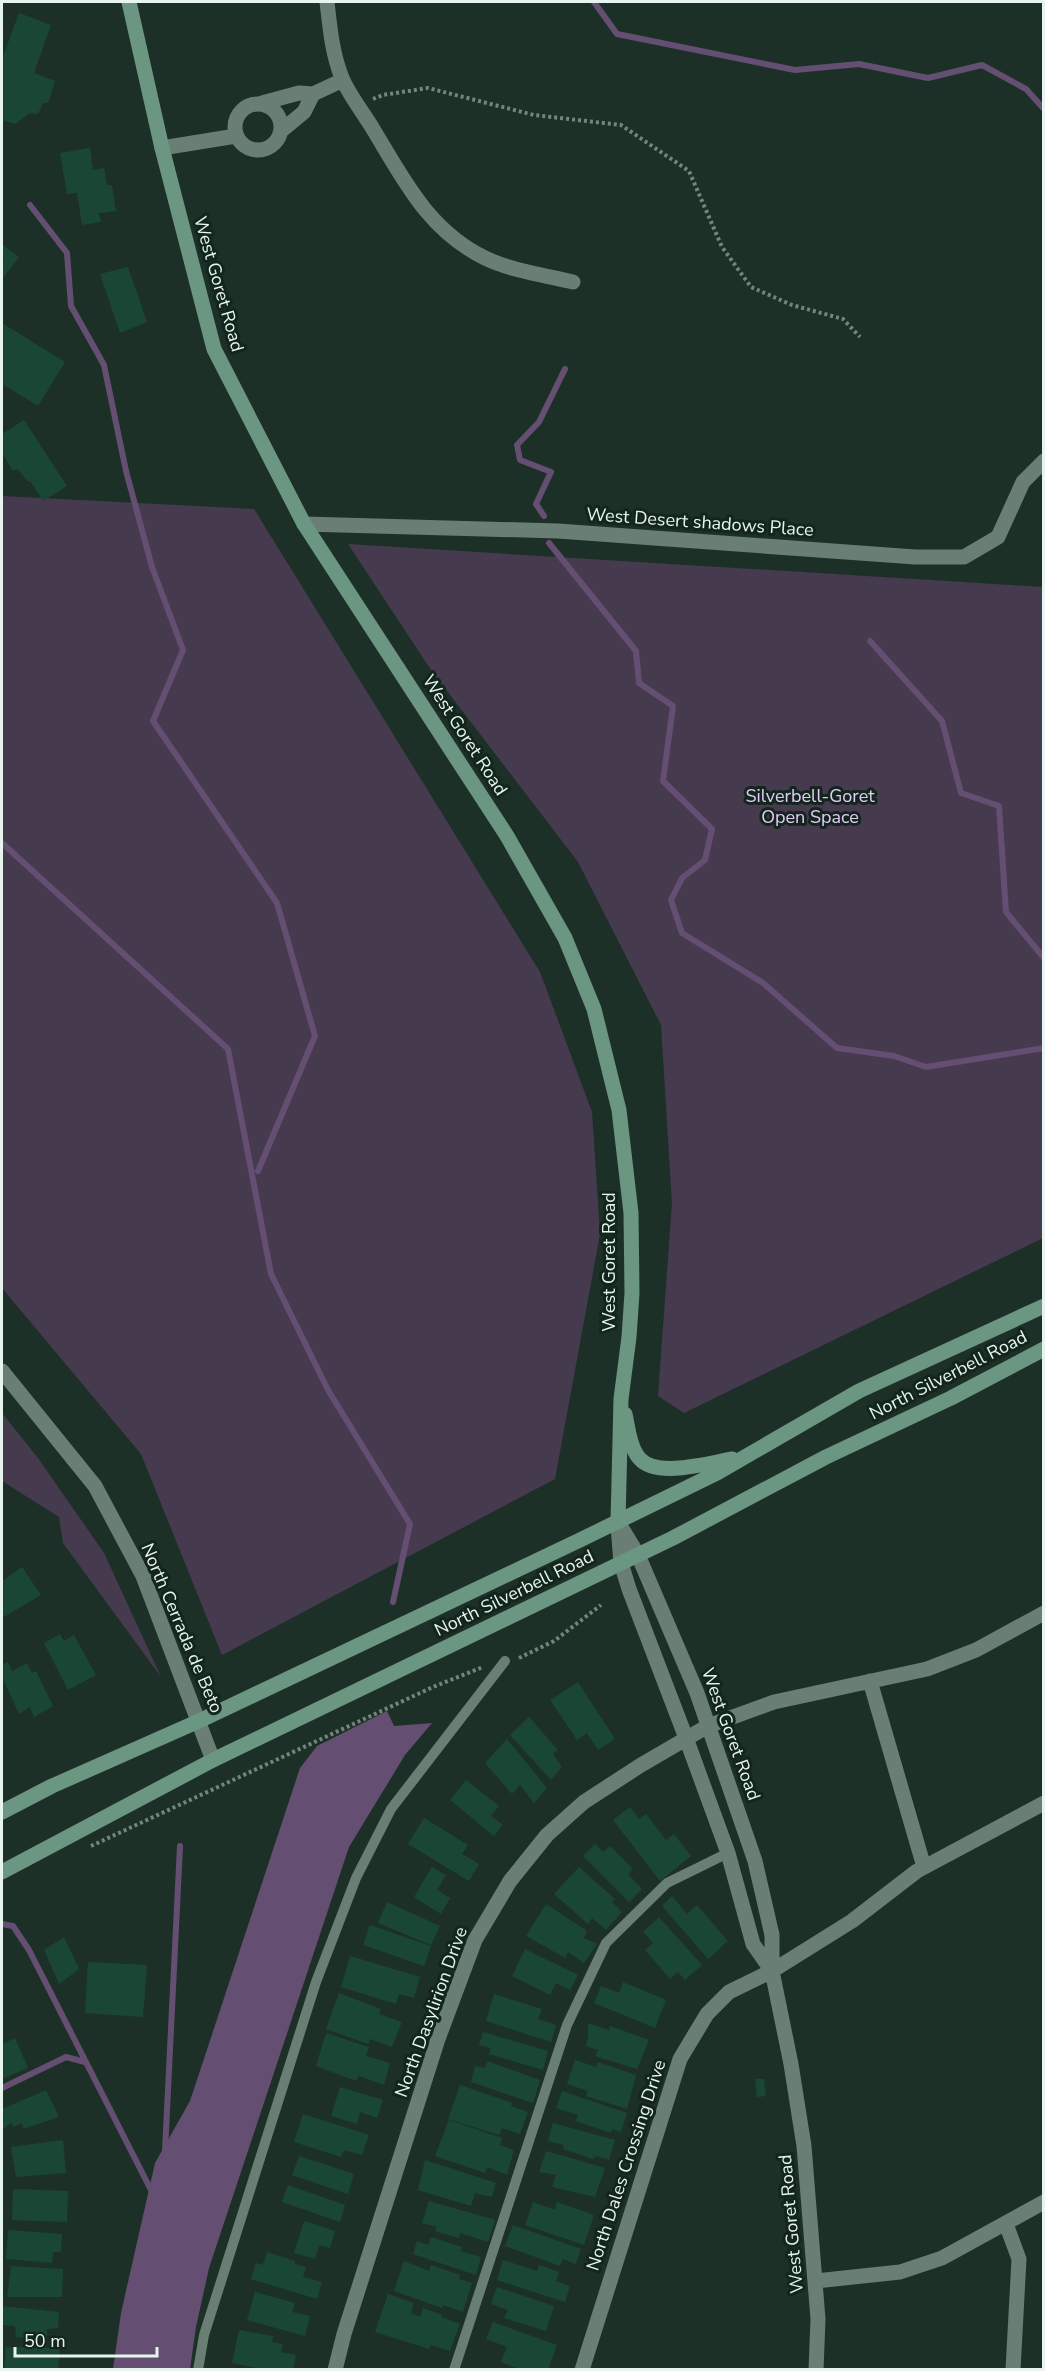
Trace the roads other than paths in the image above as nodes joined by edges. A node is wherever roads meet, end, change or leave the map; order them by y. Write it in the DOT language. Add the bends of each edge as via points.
graph roads {
  1 [pos="129,2"];
  2 [pos="327,2"];
  3 [pos="343,80"];
  4 [pos="313,94"];
  5 [pos="262,103"];
  6 [pos="281,131"];
  7 [pos="236,136"];
  8 [pos="162,148"];
  9 [pos="573,282"];
  10 [pos="1044,461"];
  11 [pos="304,524"];
  12 [pos="1044,1306"];
  13 [pos="1044,1349"];
  14 [pos="2,1371"];
  15 [pos="621,1399"];
  16 [pos="744,1457"];
  17 [pos="618,1522"];
  18 [pos="638,1555"];
  19 [pos="621,1563"];
  20 [pos="1044,1613"];
  21 [pos="505,1661"];
  22 [pos="870,1681"];
  23 [pos="199,1721"];
  24 [pos="708,1726"];
  25 [pos="686,1738"];
  26 [pos="213,1760"];
  27 [pos="1044,1803"];
  28 [pos="2,1812"];
  29 [pos="728,1854"];
  30 [pos="924,1867"];
  31 [pos="2,1872"];
  32 [pos="772,1971"];
  33 [pos="1044,2202"];
  34 [pos="1006,2224"];
  35 [pos="816,2281"];
  36 [pos="198,2370"];
  37 [pos="335,2370"];
  38 [pos="454,2370"];
  39 [pos="582,2370"];
  40 [pos="816,2370"];
  41 [pos="1013,2370"];
  1 -- 8 [label="main road, West Goret Road"];
  2 -- 3 [label="street" via="332,46"];
  3 -- 4 [label="street"];
  3 -- 9 [label="street" via="435,224 485,258"];
  4 -- 5 [label="street" via="299,93"];
  4 -- 6 [label="street" via="304,112"];
  5 -- 6 [label="street" via="277,113"];
  5 -- 7 [label="street" via="241,110 234,124"];
  6 -- 7 [label="street" via="266,149 245,147"];
  7 -- 8 [label="street"];
  8 -- 11 [label="main road, West Goret Road" via="214,349"];
  10 -- 11 [label="street, West Desert shadows Place" via="1023,482 998,537 964,557 915,557 558,531"];
  11 -- 15 [label="main road, West Goret Road" via="507,836 565,938 594,1009 619,1110 631,1213 632,1293"];
  12 -- 16 [label="main road, North Silverbell Road" via="859,1391"];
  13 -- 18 [label="main road, North Silverbell Road"];
  14 -- 23 [label="street, North Cerrada de Beto" via="95,1486 143,1576"];
  15 -- 16 [label="main road" via="640,1460 660,1470"];
  15 -- 17 [label="main road, West Goret Road"];
  16 -- 17 [label="main road, North Silverbell Road"];
  17 -- 18 [label="street, West Goret Road"];
  17 -- 19 [label="street, West Goret Road"];
  17 -- 23 [label="main road, North Silverbell Road"];
  18 -- 19 [label="main road, North Silverbell Road"];
  18 -- 24 [label="street, West Goret Road"];
  19 -- 25 [label="street, West Goret Road"];
  19 -- 26 [label="main road, North Silverbell Road"];
  20 -- 22 [label="street, North Dasylirion Drive" via="976,1650 927,1669"];
  21 -- 36 [label="lane" via="391,1809 356,1878 316,1982 204,2335"];
  22 -- 24 [label="street, North Dasylirion Drive" via="774,1702"];
  22 -- 30 [label="street"];
  23 -- 26 [label="street, North Cerrada de Beto"];
  23 -- 28 [label="main road, North Silverbell Road"];
  24 -- 25 [label="street, North Dasylirion Drive"];
  24 -- 32 [label="street, West Goret Road" via="755,1861 772,1935"];
  25 -- 29 [label="street, West Goret Road"];
  25 -- 37 [label="street, North Dasylirion Drive" via="584,1802 547,1835 510,1881 475,1940 438,2039"];
  26 -- 31 [label="main road, North Silverbell Road"];
  27 -- 30 [label="street, North Dales Crossing Drive"];
  29 -- 32 [label="street, West Goret Road" via="753,1944"];
  29 -- 38 [label="lane" via="667,1883 606,1942 567,2025"];
  30 -- 32 [label="street, North Dales Crossing Drive" via="852,1921"];
  32 -- 35 [label="street, West Goret Road" via="804,2146"];
  32 -- 39 [label="street, North Dales Crossing Drive" via="729,1992 707,2014 680,2059"];
  33 -- 34 [label="street"];
  34 -- 35 [label="street" via="942,2258 900,2272"];
  34 -- 41 [label="street" via="1019,2259"];
  35 -- 40 [label="street, West Goret Road"];
}
